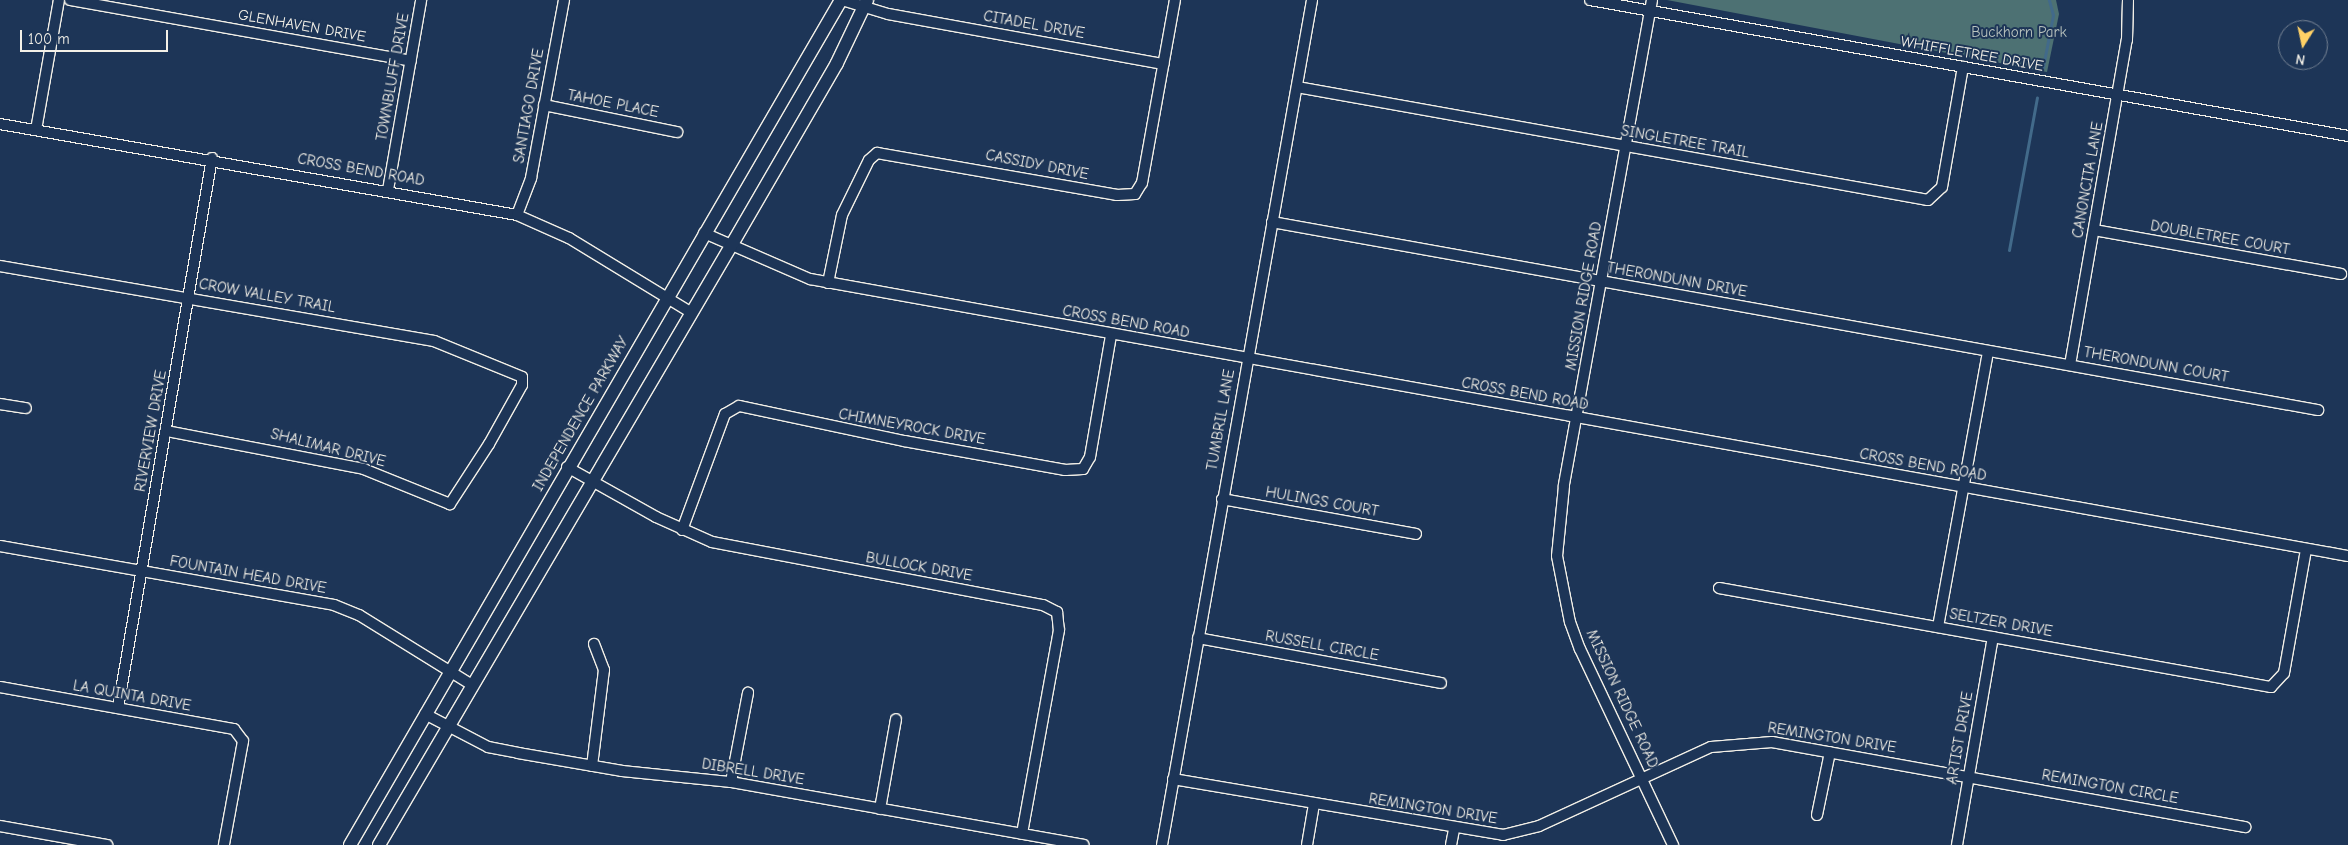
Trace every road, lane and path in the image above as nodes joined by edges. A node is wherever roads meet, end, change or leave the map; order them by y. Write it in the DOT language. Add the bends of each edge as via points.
graph roads {
  1 [pos="59,0"];
  2 [pos="70,0"];
  3 [pos="421,0"];
  4 [pos="564,0"];
  5 [pos="842,0"];
  6 [pos="1175,0"];
  7 [pos="1312,0"];
  8 [pos="1590,0"];
  9 [pos="2128,0"];
  10 [pos="865,4"];
  11 [pos="1652,5"];
  12 [pos="411,61"];
  13 [pos="1164,64"];
  14 [pos="1963,67"];
  15 [pos="1297,87"];
  16 [pos="2118,95"];
  17 [pos="544,106"];
  18 [pos="0,124"];
  19 [pos="36,130"];
  20 [pos="677,132"];
  21 [pos="2348,136"];
  22 [pos="1626,147"];
  23 [pos="212,158"];
  24 [pos="388,190"];
  25 [pos="517,215"];
  26 [pos="1272,222"];
  27 [pos="2094,230"];
  28 [pos="704,233"];
  29 [pos="731,246"];
  30 [pos="0,266"];
  31 [pos="2341,274"];
  32 [pos="1602,282"];
  33 [pos="828,283"];
  34 [pos="189,298"];
  35 [pos="667,298"];
  36 [pos="692,313"];
  37 [pos="1112,335"];
  38 [pos="1988,351"];
  39 [pos="1247,359"];
  40 [pos="2070,365"];
  41 [pos="522,377"];
  42 [pos="0,404"];
  43 [pos="26,408"];
  44 [pos="2318,410"];
  45 [pos="1577,419"];
  46 [pos="166,431"];
  47 [pos="567,467"];
  48 [pos="592,482"];
  49 [pos="1963,487"];
  50 [pos="1222,499"];
  51 [pos="682,530"];
  52 [pos="1416,534"];
  53 [pos="0,546"];
  54 [pos="2306,549"];
  55 [pos="2348,556"];
  56 [pos="141,571"];
  57 [pos="1719,588"];
  58 [pos="1938,627"];
  59 [pos="1993,637"];
  60 [pos="1198,638"];
  61 [pos="594,644"];
  62 [pos="452,672"];
  63 [pos="1441,682"];
  64 [pos="472,685"];
  65 [pos="0,687"];
  66 [pos="748,693"];
  67 [pos="118,708"];
  68 [pos="425,714"];
  69 [pos="896,719"];
  70 [pos="447,727"];
  71 [pos="1830,752"];
  72 [pos="592,766"];
  73 [pos="1969,777"];
  74 [pos="1643,778"];
  75 [pos="1173,779"];
  76 [pos="731,782"];
  77 [pos="1314,804"];
  78 [pos="880,809"];
  79 [pos="1818,815"];
  80 [pos="0,826"];
  81 [pos="2245,827"];
  82 [pos="1454,830"];
  83 [pos="1022,834"];
  84 [pos="108,845"];
  85 [pos="224,845"];
  86 [pos="350,845"];
  87 [pos="380,845"];
  88 [pos="1083,845"];
  89 [pos="1162,845"];
  90 [pos="1307,845"];
  91 [pos="1451,845"];
  92 [pos="1673,845"];
  93 [pos="1957,845"];
  1 -- 19 [label="street"];
  2 -- 12 [label="street, GLENHAVEN DRIVE"];
  3 -- 12 [label="street, TOWNBLUFF DRIVE"];
  4 -- 17 [label="street, SANTIAGO DRIVE"];
  5 -- 10 [label="street, CITADEL DRIVE"];
  5 -- 28 [label="main road, INDEPENDENCE PARKWAY" via="821,41"];
  6 -- 13 [label="street, CASSIDY DRIVE"];
  7 -- 15 [label="street, TUMBRIL LANE"];
  8 -- 11 [label="street, WHIFFLETREE DRIVE"];
  9 -- 16 [label="street, CANONCITA LANE" via="2129,24"];
  10 -- 13 [label="street, CITADEL DRIVE"];
  10 -- 29 [label="main road"];
  11 -- 14 [label="street, WHIFFLETREE DRIVE"];
  11 -- 22 [label="street, MISSION RIDGE ROAD"];
  12 -- 24 [label="street, TOWNBLUFF DRIVE"];
  13 -- 33 [label="street, CASSIDY DRIVE" via="1142,183 1135,194 1116,195 877,153 869,160 842,215"];
  14 -- 16 [label="street, WHIFFLETREE DRIVE"];
  14 -- 22 [label="street, SINGLETREE TRAIL" via="1942,188 1928,200"];
  15 -- 22 [label="street, SINGLETREE TRAIL"];
  15 -- 26 [label="street, TUMBRIL LANE"];
  16 -- 21 [label="street, WHIFFLETREE DRIVE"];
  16 -- 27 [label="street, CANONCITA LANE"];
  17 -- 20 [label="street, TAHOE PLACE"];
  17 -- 25 [label="street, SANTIAGO DRIVE" via="531,178"];
  18 -- 19 [label="street, CROSS BEND ROAD"];
  19 -- 23 [label="street, CROSS BEND ROAD"];
  22 -- 32 [label="street, MISSION RIDGE ROAD"];
  23 -- 24 [label="street, CROSS BEND ROAD"];
  23 -- 34 [label="street, RIVERVIEW DRIVE"];
  24 -- 25 [label="street, CROSS BEND ROAD"];
  25 -- 35 [label="street, CROSS BEND ROAD" via="569,238"];
  26 -- 32 [label="street, THERONDUNN DRIVE"];
  26 -- 39 [label="street, TUMBRIL LANE"];
  27 -- 31 [label="street, DOUBLETREE COURT"];
  27 -- 40 [label="street, CANONCITA LANE"];
  28 -- 29 [label="street, CROSS BEND ROAD"];
  28 -- 35 [label="main road, INDEPENDENCE PARKWAY"];
  29 -- 33 [label="street, CROSS BEND ROAD" via="793,275"];
  29 -- 36 [label="main road"];
  30 -- 34 [label="street, CROW VALLEY TRAIL"];
  32 -- 38 [label="street, THERONDUNN DRIVE"];
  32 -- 45 [label="street, MISSION RIDGE ROAD"];
  33 -- 37 [label="street, CROSS BEND ROAD"];
  34 -- 41 [label="street, CROW VALLEY TRAIL" via="434,341"];
  34 -- 46 [label="street, RIVERVIEW DRIVE"];
  35 -- 36 [label="street, CROSS BEND ROAD"];
  35 -- 47 [label="main road, INDEPENDENCE PARKWAY"];
  36 -- 48 [label="main road"];
  37 -- 39 [label="street, CROSS BEND ROAD"];
  37 -- 51 [label="street, CHIMNEYROCK DRIVE" via="1090,457 1083,469 1065,470 739,406 725,414"];
  38 -- 40 [label="street, THERONDUNN COURT"];
  38 -- 49 [label="street"];
  39 -- 45 [label="street, CROSS BEND ROAD"];
  39 -- 50 [label="street, TUMBRIL LANE"];
  40 -- 44 [label="street, THERONDUNN COURT"];
  41 -- 46 [label="street, SHALIMAR DRIVE" via="522,385 489,444 450,504 364,469"];
  42 -- 43 [label="street"];
  45 -- 49 [label="street, CROSS BEND ROAD"];
  45 -- 74 [label="street, MISSION RIDGE ROAD" via="1561,508 1560,579 1580,650"];
  46 -- 56 [label="street, RIVERVIEW DRIVE"];
  47 -- 48 [label="street, BULLOCK DRIVE"];
  47 -- 62 [label="main road, INDEPENDENCE PARKWAY"];
  48 -- 51 [label="street, BULLOCK DRIVE"];
  48 -- 64 [label="main road"];
  49 -- 54 [label="street, CROSS BEND ROAD"];
  49 -- 58 [label="street"];
  50 -- 52 [label="street, HULINGS COURT"];
  50 -- 60 [label="street, TUMBRIL LANE"];
  51 -- 83 [label="street, BULLOCK DRIVE" via="760,554 1043,605 1057,612 1058,630"];
  53 -- 56 [label="street, FOUNTAIN HEAD DRIVE"];
  54 -- 55 [label="street, CROSS BEND ROAD"];
  54 -- 59 [label="street, SELTZER DRIVE" via="2284,673 2277,684 2262,686"];
  56 -- 62 [label="street, FOUNTAIN HEAD DRIVE" via="334,605 359,616"];
  56 -- 67 [label="street, RIVERVIEW DRIVE"];
  57 -- 58 [label="street, SELTZER DRIVE"];
  58 -- 59 [label="street, SELTZER DRIVE"];
  59 -- 73 [label="street, ARTIST DRIVE"];
  60 -- 63 [label="street, RUSSELL CIRCLE"];
  60 -- 75 [label="street, TUMBRIL LANE"];
  61 -- 72 [label="street" via="604,670"];
  62 -- 64 [label="street, FOUNTAIN HEAD DRIVE"];
  62 -- 68 [label="main road, INDEPENDENCE PARKWAY"];
  64 -- 70 [label="main road"];
  65 -- 67 [label="street, LA QUINTA DRIVE"];
  66 -- 76 [label="street"];
  67 -- 85 [label="street, LA QUINTA DRIVE" via="234,729 241,736"];
  68 -- 70 [label="street, DIBRELL DRIVE"];
  68 -- 86 [label="main road, INDEPENDENCE PARKWAY"];
  69 -- 78 [label="street"];
  70 -- 72 [label="street, DIBRELL DRIVE" via="488,747"];
  70 -- 87 [label="main road"];
  71 -- 73 [label="street, REMINGTON DRIVE"];
  71 -- 74 [label="street, REMINGTON DRIVE" via="1772,742 1731,743 1688,756"];
  71 -- 79 [label="street"];
  72 -- 76 [label="street, DIBRELL DRIVE"];
  73 -- 81 [label="street, REMINGTON CIRCLE"];
  73 -- 93 [label="street, ARTIST DRIVE"];
  74 -- 82 [label="street, REMINGTON DRIVE" via="1521,832 1504,835"];
  74 -- 92 [label="street, MISSION RIDGE ROAD"];
  75 -- 77 [label="street, REMINGTON DRIVE"];
  75 -- 89 [label="street, TUMBRIL LANE"];
  76 -- 78 [label="street, DIBRELL DRIVE"];
  77 -- 82 [label="street, REMINGTON DRIVE"];
  77 -- 90 [label="street"];
  78 -- 83 [label="street, DIBRELL DRIVE"];
  80 -- 84 [label="street"];
  82 -- 91 [label="street"];
  83 -- 88 [label="street, DIBRELL DRIVE"];
}
